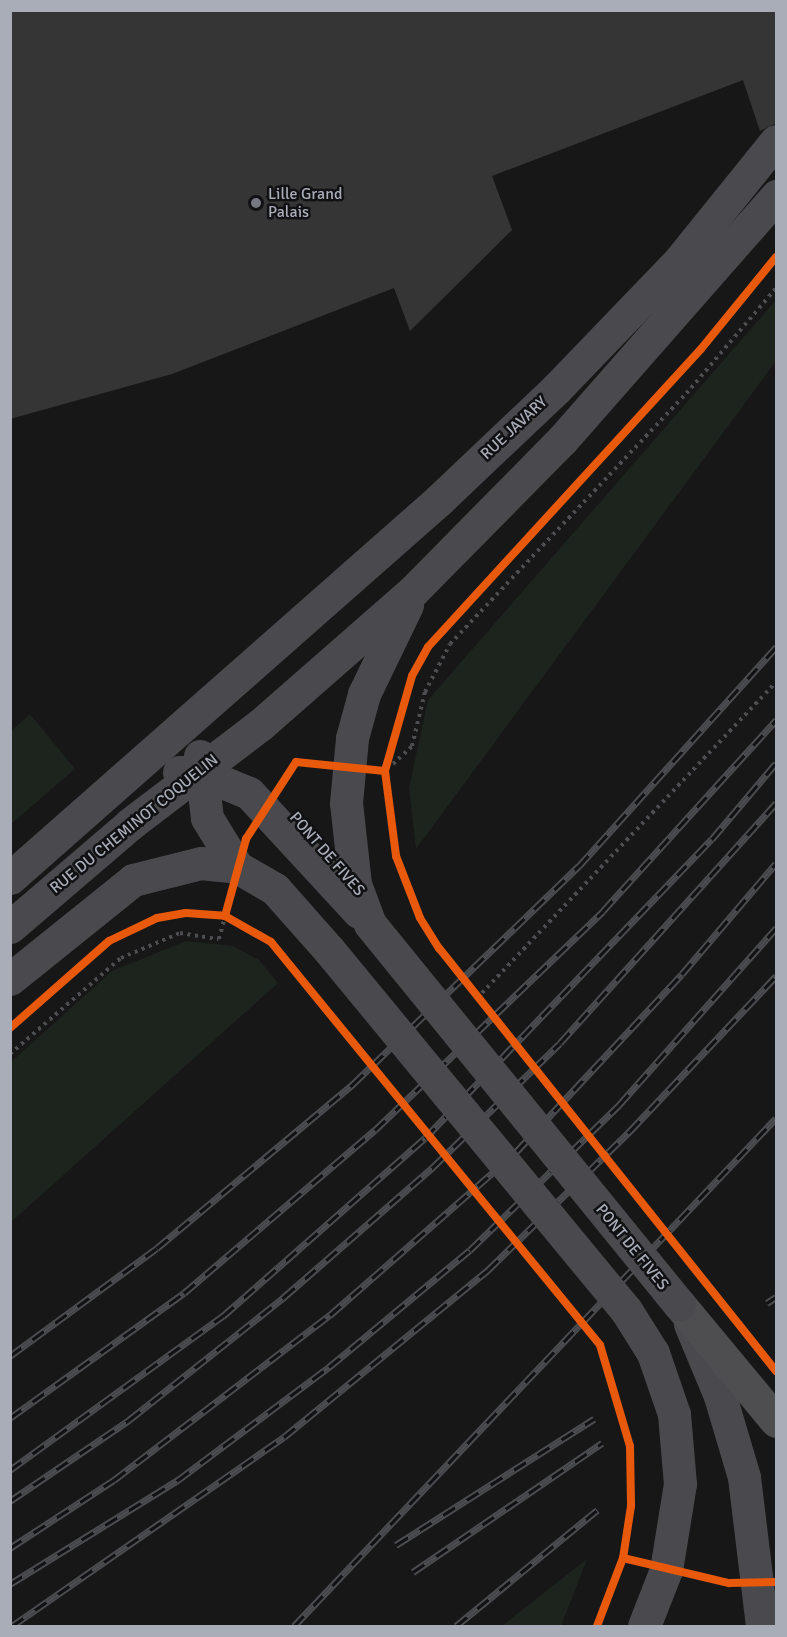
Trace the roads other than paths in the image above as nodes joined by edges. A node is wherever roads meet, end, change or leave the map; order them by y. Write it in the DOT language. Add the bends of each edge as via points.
graph roads {
  1 [pos="777,141"];
  2 [pos="777,196"];
  3 [pos="412,592"];
  4 [pos="225,687"];
  5 [pos="198,772"];
  6 [pos="126,778"];
  7 [pos="237,867"];
  8 [pos="10,878"];
  9 [pos="370,924"];
  10 [pos="10,927"];
  11 [pos="10,979"];
  12 [pos="679,1304"];
  13 [pos="777,1421"];
  14 [pos="644,1626"];
  15 [pos="762,1626"];
  1 -- 4 [label="main road, RUE JAVARY" via="679,261 572,373 439,500"];
  2 -- 3 [label="main road" via="562,440"];
  3 -- 5 [label="main road, RUE DU CHEMINOT COQUELIN" via="260,724"];
  3 -- 9 [label="main road" via="364,694 352,738 346,802 355,885"];
  4 -- 5 [label="main road, RUE JAVARY" via="207,720"];
  4 -- 6 [label="main road, RUE JAVARY"];
  5 -- 6 [label="main road, PONT DE FIVES"];
  5 -- 7 [label="main road, RUE JAVARY" via="207,818"];
  5 -- 9 [label="main road, PONT DE FIVES" via="249,793 267,808"];
  5 -- 10 [label="main road, RUE DU CHEMINOT COQUELIN"];
  6 -- 8 [label="main road"];
  7 -- 11 [label="main road" via="201,863 133,880"];
  7 -- 14 [label="main road, bridge" via="275,889 329,950 626,1310 652,1353 674,1414 680,1484 666,1570"];
  9 -- 12 [label="main road, PONT DE FIVES, bridge"];
  12 -- 13 [label="highway"];
  12 -- 15 [label="main road, PONT DE FIVES" via="698,1338 735,1441 752,1518"];
}
